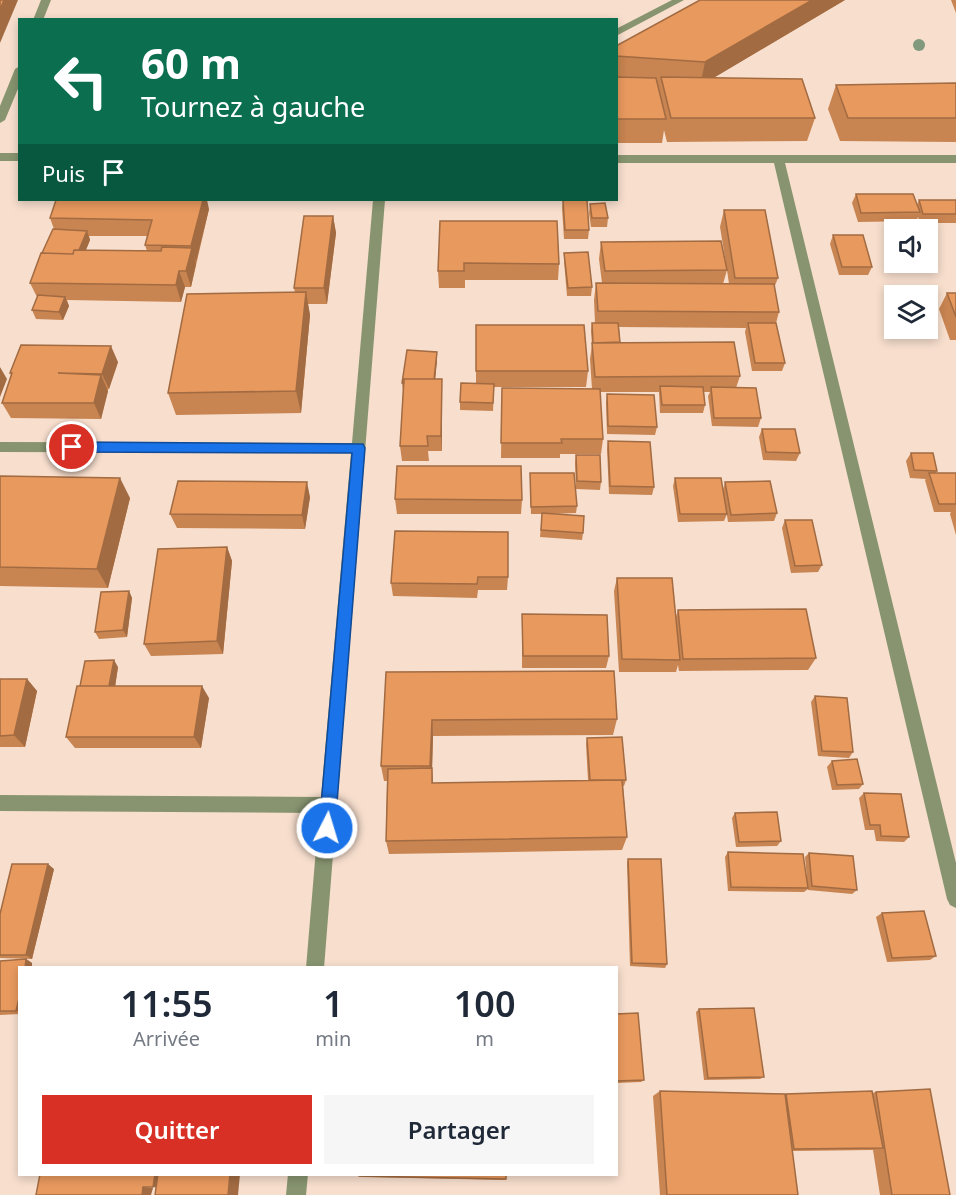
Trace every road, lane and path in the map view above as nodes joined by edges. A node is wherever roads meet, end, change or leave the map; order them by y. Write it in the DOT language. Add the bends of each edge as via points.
graph roads {
  1 [pos="46,0"];
  2 [pos="679,0"];
  3 [pos="39,18"];
  4 [pos="618,32"];
  5 [pos="18,74"];
  6 [pos="0,120"];
  7 [pos="0,157"];
  8 [pos="18,157"];
  9 [pos="618,159"];
  10 [pos="779,159"];
  11 [pos="956,159"];
  12 [pos="379,201"];
  13 [pos="0,447"];
  14 [pos="358,448"];
  15 [pos="0,803"];
  16 [pos="329,805"];
  17 [pos="956,899"];
  18 [pos="315,966"];
  19 [pos="298,1176"];
  20 [pos="297,1195"];
  1 -- 3 [label="street"];
  2 -- 4 [label="street"];
  5 -- 6 [label="street"];
  7 -- 8 [label="street"];
  9 -- 10 [label="street"];
  10 -- 11 [label="street"];
  10 -- 17 [label="street"];
  12 -- 14 [label="street"];
  13 -- 14 [label="street"];
  14 -- 16 [label="street"];
  15 -- 16 [label="street"];
  16 -- 18 [label="street"];
  19 -- 20 [label="street"];
}
